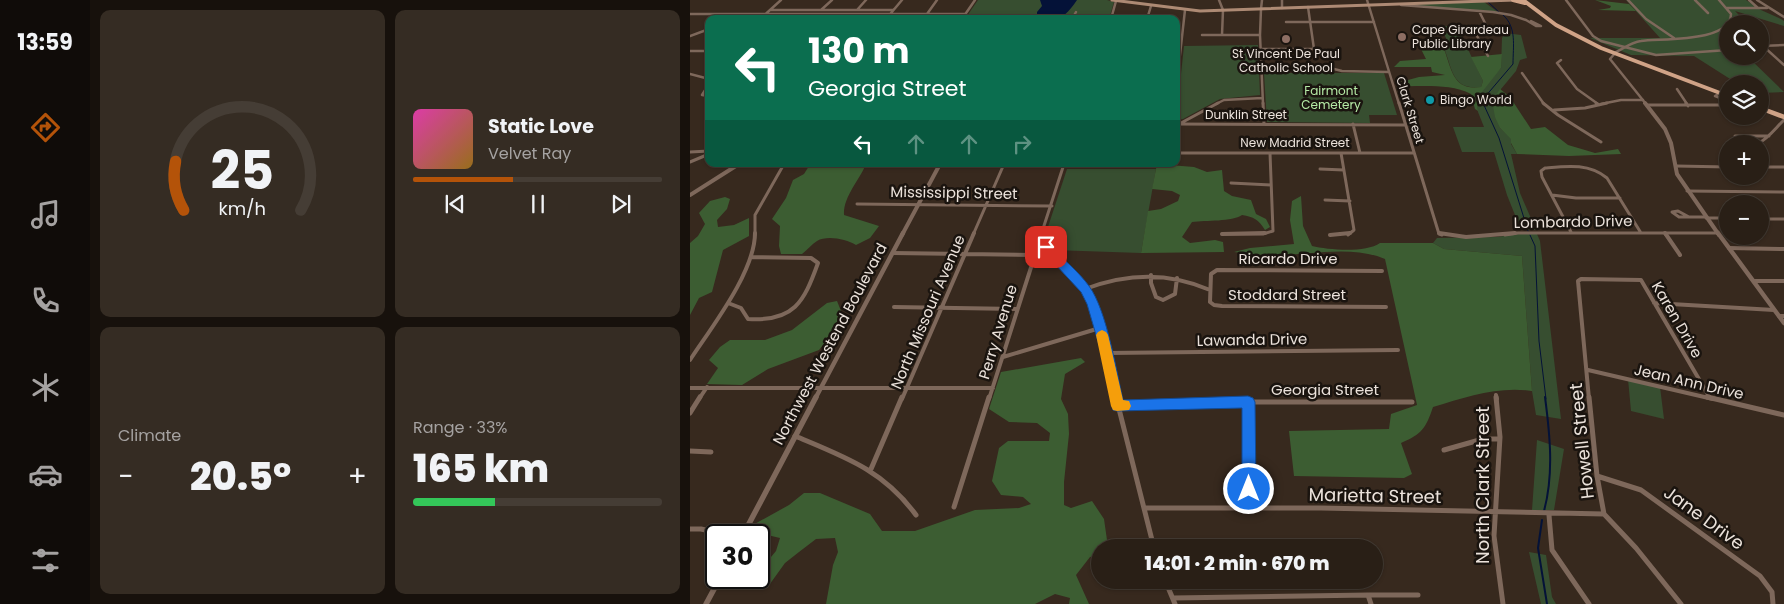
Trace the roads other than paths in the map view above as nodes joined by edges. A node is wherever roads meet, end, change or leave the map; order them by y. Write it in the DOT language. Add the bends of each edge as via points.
graph roads {
  1 [pos="781,0"];
  2 [pos="832,0"];
  3 [pos="866,0"];
  4 [pos="902,0"];
  5 [pos="937,0"];
  6 [pos="975,0"];
  7 [pos="1112,0"];
  8 [pos="1219,0"];
  9 [pos="1262,0"];
  10 [pos="1282,0"];
  11 [pos="1491,0"];
  12 [pos="1514,0"];
  13 [pos="1523,0"];
  14 [pos="1566,0"];
  15 [pos="1628,0"];
  16 [pos="1695,0"];
  17 [pos="1719,0"];
  18 [pos="1749,0"];
  19 [pos="1757,0"];
  20 [pos="1116,1"];
  21 [pos="1404,1"];
  22 [pos="1480,1"];
  23 [pos="1368,2"];
  24 [pos="1527,2"];
  25 [pos="1389,3"];
  26 [pos="1150,6"];
  27 [pos="1308,7"];
  28 [pos="1261,8"];
  29 [pos="1282,8"];
  30 [pos="1726,8"];
  31 [pos="1758,8"];
  32 [pos="1767,8"];
  33 [pos="770,10"];
  34 [pos="821,10"];
  35 [pos="857,10"];
  36 [pos="893,10"];
  37 [pos="1185,10"];
  38 [pos="1223,10"];
  39 [pos="1479,11"];
  40 [pos="1076,12"];
  41 [pos="1708,13"];
  42 [pos="690,14"];
  43 [pos="728,14"];
  44 [pos="766,14"];
  45 [pos="890,14"];
  46 [pos="927,14"];
  47 [pos="965,14"];
  48 [pos="1074,15"];
  49 [pos="1112,15"];
  50 [pos="1149,15"];
  51 [pos="1784,18"];
  52 [pos="1531,21"];
  53 [pos="1286,22"];
  54 [pos="1309,22"];
  55 [pos="1374,22"];
  56 [pos="705,30"];
  57 [pos="1182,34"];
  58 [pos="1202,35"];
  59 [pos="1222,35"];
  60 [pos="1260,35"];
  61 [pos="690,36"];
  62 [pos="1675,38"];
  63 [pos="1784,45"];
  64 [pos="1769,46"];
  65 [pos="1261,48"];
  66 [pos="1601,48"];
  67 [pos="1624,48"];
  68 [pos="690,51"];
  69 [pos="705,51"];
  70 [pos="1719,51"];
  71 [pos="1769,52"];
  72 [pos="1181,53"];
  73 [pos="1614,53"];
  74 [pos="1488,56"];
  75 [pos="1609,58"];
  76 [pos="1180,59"];
  77 [pos="1561,60"];
  78 [pos="1784,65"];
  79 [pos="1330,68"];
  80 [pos="1389,72"];
  81 [pos="1522,73"];
  82 [pos="690,74"];
  83 [pos="705,78"];
  84 [pos="1677,90"];
  85 [pos="1719,93"];
  86 [pos="1262,98"];
  87 [pos="1643,100"];
  88 [pos="1719,104"];
  89 [pos="1599,105"];
  90 [pos="1648,105"];
  91 [pos="1688,106"];
  92 [pos="1551,110"];
  93 [pos="1562,111"];
  94 [pos="1769,112"];
  95 [pos="1562,116"];
  96 [pos="1784,118"];
  97 [pos="1180,123"];
  98 [pos="1180,124"];
  99 [pos="1264,124"];
  100 [pos="1353,124"];
  101 [pos="1405,125"];
  102 [pos="1769,136"];
  103 [pos="1601,142"];
  104 [pos="690,152"];
  105 [pos="705,153"];
  106 [pos="1180,153"];
  107 [pos="1270,153"];
  108 [pos="1341,153"];
  109 [pos="1360,153"];
  110 [pos="1414,153"];
  111 [pos="705,155"];
  112 [pos="690,162"];
  113 [pos="1676,166"];
  114 [pos="734,167"];
  115 [pos="782,167"];
  116 [pos="938,167"];
  117 [pos="1003,167"];
  118 [pos="1063,167"];
  119 [pos="1719,167"];
  120 [pos="1769,167"];
  121 [pos="1784,167"];
  122 [pos="1320,169"];
  123 [pos="1344,170"];
  124 [pos="1230,184"];
  125 [pos="1271,185"];
  126 [pos="1687,191"];
  127 [pos="1784,192"];
  128 [pos="690,195"];
  129 [pos="1552,195"];
  130 [pos="1620,198"];
  131 [pos="1325,200"];
  132 [pos="1350,201"];
  133 [pos="857,204"];
  134 [pos="918,204"];
  135 [pos="986,205"];
  136 [pos="1052,206"];
  137 [pos="1689,217"];
  138 [pos="1705,218"];
  139 [pos="1719,218"];
  140 [pos="1769,219"];
  141 [pos="1784,219"];
  142 [pos="1436,226"];
  143 [pos="1571,232"];
  144 [pos="1641,232"];
  145 [pos="1665,233"];
  146 [pos="1717,233"];
  147 [pos="1222,234"];
  148 [pos="1042,236"];
  149 [pos="1330,236"];
  150 [pos="1729,248"];
  151 [pos="1784,249"];
  152 [pos="893,253"];
  153 [pos="966,254"];
  154 [pos="1034,255"];
  155 [pos="1680,255"];
  156 [pos="751,257"];
  157 [pos="1382,271"];
  158 [pos="1151,275"];
  159 [pos="1177,278"];
  160 [pos="1581,279"];
  161 [pos="1754,281"];
  162 [pos="1784,281"];
  163 [pos="1085,289"];
  164 [pos="1210,290"];
  165 [pos="728,303"];
  166 [pos="1654,303"];
  167 [pos="894,307"];
  168 [pos="1386,307"];
  169 [pos="942,308"];
  170 [pos="1017,309"];
  171 [pos="1775,310"];
  172 [pos="1782,316"];
  173 [pos="1784,322"];
  174 [pos="1100,328"];
  175 [pos="1398,350"];
  176 [pos="1107,352"];
  177 [pos="1003,357"];
  178 [pos="690,360"];
  179 [pos="1588,370"];
  180 [pos="707,387"];
  181 [pos="690,388"];
  182 [pos="908,388"];
  183 [pos="993,388"];
  184 [pos="820,389"];
  185 [pos="1496,394"];
  186 [pos="1710,398"];
  187 [pos="1248,402"];
  188 [pos="1412,402"];
  189 [pos="1117,406"];
  190 [pos="690,413"];
  191 [pos="1784,415"];
  192 [pos="795,436"];
  193 [pos="1498,439"];
  194 [pos="1444,450"];
  195 [pos="690,451"];
  196 [pos="711,452"];
  197 [pos="872,469"];
  198 [pos="1597,476"];
  199 [pos="954,507"];
  200 [pos="1250,507"];
  201 [pos="1146,508"];
  202 [pos="1494,514"];
  203 [pos="1604,514"];
  204 [pos="916,515"];
  205 [pos="1549,515"];
  206 [pos="749,524"];
  207 [pos="690,529"];
  208 [pos="705,529"];
  209 [pos="1152,539"];
  210 [pos="714,589"];
  211 [pos="1169,589"];
  212 [pos="1368,595"];
  213 [pos="1418,595"];
  214 [pos="1174,601"];
  215 [pos="706,604"];
  216 [pos="1371,604"];
  217 [pos="1503,604"];
  218 [pos="1589,604"];
  219 [pos="1681,604"];
  220 [pos="1773,604"];
  1 -- 33 [label="street"];
  2 -- 34 [label="street"];
  3 -- 35 [label="street"];
  4 -- 36 [label="street"];
  5 -- 46 [label="street"];
  6 -- 47 [label="street"];
  7 -- 20 [label="main road"];
  8 -- 38 [label="street"];
  9 -- 28 [label="street"];
  10 -- 29 [label="street"];
  11 -- 12 [label="main road"];
  11 -- 22 [label="main road"];
  12 -- 24 [label="main road"];
  13 -- 24 [label="main road"];
  14 -- 67 [label="street" via="1596,39"];
  15 -- 62 [label="street" via="1646,19"];
  16 -- 41 [label="street"];
  17 -- 30 [label="street"];
  18 -- 31 [label="street"];
  19 -- 32 [label="street"];
  20 -- 26 [label="main road"];
  20 -- 49 [label="street"];
  21 -- 22 [label="main road"];
  21 -- 25 [label="main road"];
  23 -- 25 [label="main road"];
  23 -- 27 [label="main road"];
  23 -- 55 [label="street, Clark Street"];
  24 -- 66 [label="main road" via="1556,25"];
  24 -- 73 [label="main road"];
  25 -- 39 [label="street"];
  26 -- 37 [label="main road"];
  26 -- 50 [label="street"];
  27 -- 29 [label="main road"];
  27 -- 54 [label="street"];
  28 -- 29 [label="main road"];
  28 -- 38 [label="main road"];
  28 -- 60 [label="street"];
  30 -- 31 [label="street"];
  30 -- 62 [label="street" via="1731,18 1717,32"];
  31 -- 32 [label="street"];
  32 -- 51 [label="street"];
  33 -- 34 [label="street"];
  33 -- 44 [label="street"];
  34 -- 35 [label="street"];
  35 -- 36 [label="street"];
  36 -- 45 [label="street"];
  37 -- 38 [label="main road"];
  37 -- 57 [label="street"];
  38 -- 59 [label="street"];
  39 -- 52 [label="street"];
  39 -- 74 [label="street" via="1487,27 1472,27"];
  40 -- 48 [label="street"];
  42 -- 43 [label="street"];
  43 -- 44 [label="street"];
  44 -- 45 [label="street"];
  45 -- 46 [label="street"];
  46 -- 47 [label="street"];
  53 -- 54 [label="street"];
  54 -- 55 [label="street"];
  54 -- 65 [label="street" via="1314,48"];
  55 -- 80 [label="street, Clark Street"];
  56 -- 61 [label="street"];
  57 -- 72 [label="street"];
  58 -- 59 [label="street"];
  59 -- 60 [label="street"];
  60 -- 65 [label="street"];
  62 -- 67 [label="street" via="1638,42"];
  63 -- 64 [label="street"];
  65 -- 86 [label="street"];
  66 -- 73 [label="main road"];
  66 -- 75 [label="main road"];
  67 -- 70 [label="street" via="1666,55"];
  67 -- 73 [label="street"];
  68 -- 69 [label="street"];
  71 -- 78 [label="street"];
  72 -- 76 [label="street"];
  73 -- 75 [label="street"];
  73 -- 85 [label="main road"];
  75 -- 87 [label="street"];
  77 -- 89 [label="street" via="1557,63 1577,89"];
  79 -- 80 [label="street"];
  80 -- 101 [label="street, Clark Street"];
  81 -- 92 [label="street" via="1533,92"];
  82 -- 83 [label="street"];
  84 -- 91 [label="street"];
  86 -- 97 [label="street" via="1224,100"];
  86 -- 99 [label="street"];
  87 -- 89 [label="street"];
  87 -- 90 [label="street"];
  88 -- 91 [label="street"];
  89 -- 93 [label="street"];
  90 -- 91 [label="street"];
  90 -- 113 [label="street" via="1668,136"];
  92 -- 93 [label="street"];
  92 -- 95 [label="street"];
  93 -- 95 [label="street"];
  94 -- 96 [label="main road"];
  95 -- 103 [label="street"];
  96 -- 102 [label="street"];
  98 -- 99 [label="street, Dunklin Street"];
  99 -- 100 [label="street, Dunklin Street"];
  100 -- 101 [label="street, Dunklin Street"];
  100 -- 109 [label="street"];
  101 -- 110 [label="street, Clark Street"];
  102 -- 102 [label="street" via="1765,141 1753,144 1738,141 1735,136"];
  104 -- 105 [label="street"];
  106 -- 107 [label="street, New Madrid Street"];
  107 -- 108 [label="street, New Madrid Street"];
  107 -- 125 [label="street"];
  108 -- 109 [label="street, New Madrid Street"];
  108 -- 123 [label="street"];
  109 -- 110 [label="street, New Madrid Street"];
  110 -- 142 [label="street, Clark Street"];
  111 -- 112 [label="street"];
  113 -- 119 [label="street"];
  113 -- 126 [label="street"];
  114 -- 128 [label="street"];
  115 -- 156 [label="street" via="755,215"];
  116 -- 134 [label="street, Northwest Westend Boulevard"];
  117 -- 135 [label="street, North Missouri Avenue"];
  118 -- 136 [label="street, Perry Avenue"];
  120 -- 121 [label="street"];
  122 -- 123 [label="street"];
  123 -- 132 [label="street"];
  124 -- 125 [label="street"];
  125 -- 147 [label="street" via="1273,231"];
  126 -- 127 [label="street"];
  126 -- 138 [label="street"];
  129 -- 130 [label="street"];
  129 -- 130 [label="street" via="1542,169 1590,167 1604,174"];
  129 -- 143 [label="street"];
  130 -- 144 [label="street"];
  131 -- 132 [label="street"];
  132 -- 149 [label="street" via="1353,232"];
  133 -- 134 [label="street, Mississippi Street"];
  134 -- 135 [label="street, Mississippi Street"];
  134 -- 152 [label="street, Northwest Westend Boulevard"];
  135 -- 136 [label="street, Mississippi Street"];
  135 -- 153 [label="street, North Missouri Avenue"];
  136 -- 148 [label="street, Perry Avenue"];
  137 -- 138 [label="street"];
  138 -- 139 [label="street"];
  138 -- 146 [label="street"];
  140 -- 141 [label="street"];
  142 -- 143 [label="street, Lombardo Drive" via="1443,236"];
  143 -- 144 [label="street, Lombardo Drive"];
  144 -- 145 [label="street, Lombardo Drive"];
  145 -- 146 [label="street, Lombardo Drive"];
  145 -- 155 [label="street"];
  146 -- 150 [label="street"];
  148 -- 154 [label="street, Perry Avenue"];
  148 -- 163 [label="street" via="1046,247"];
  150 -- 151 [label="street"];
  150 -- 161 [label="street"];
  152 -- 153 [label="street"];
  152 -- 184 [label="street, Northwest Westend Boulevard"];
  153 -- 154 [label="street"];
  153 -- 169 [label="street, North Missouri Avenue"];
  154 -- 170 [label="street, Perry Avenue"];
  156 -- 165 [label="street"];
  156 -- 165 [label="street" via="811,258 818,263 801,300 785,315 765,321 748,319 746,312 737,304"];
  157 -- 164 [label="street, Ricardo Drive" via="1217,270 1212,274"];
  158 -- 159 [label="street, Stoddard Street"];
  158 -- 159 [label="street" via="1156,297 1160,300 1175,294"];
  158 -- 163 [label="street, Stoddard Street" via="1119,278"];
  159 -- 164 [label="street, Stoddard Street"];
  160 -- 166 [label="street, Karen Drive" via="1640,280"];
  160 -- 179 [label="street, Howell Street" via="1578,281"];
  161 -- 162 [label="street"];
  161 -- 171 [label="street"];
  163 -- 174 [label="street"];
  164 -- 168 [label="street, Stoddard Street" via="1210,302 1214,305"];
  165 -- 178 [label="street"];
  166 -- 171 [label="street"];
  166 -- 186 [label="street, Karen Drive"];
  167 -- 169 [label="street"];
  169 -- 170 [label="street"];
  169 -- 182 [label="street, North Missouri Avenue"];
  170 -- 177 [label="street, Perry Avenue"];
  171 -- 172 [label="street"];
  172 -- 173 [label="street"];
  174 -- 176 [label="street"];
  174 -- 177 [label="street"];
  175 -- 176 [label="street, Lawanda Drive"];
  176 -- 189 [label="street"];
  177 -- 183 [label="street, Perry Avenue"];
  179 -- 186 [label="street, Jean Ann Drive"];
  179 -- 198 [label="street, Howell Street"];
  180 -- 181 [label="street"];
  180 -- 184 [label="street"];
  180 -- 190 [label="street"];
  182 -- 183 [label="street"];
  182 -- 184 [label="street"];
  182 -- 197 [label="street, North Missouri Avenue"];
  183 -- 199 [label="street, Perry Avenue"];
  184 -- 192 [label="street, Northwest Westend Boulevard"];
  185 -- 193 [label="street, North Clark Street" via="1500,411"];
  186 -- 191 [label="street, Jean Ann Drive"];
  187 -- 188 [label="street, Georgia Street"];
  187 -- 189 [label="street, Georgia Street"];
  187 -- 200 [label="street"];
  189 -- 201 [label="street"];
  192 -- 197 [label="street"];
  192 -- 206 [label="street, Northwest Westend Boulevard"];
  193 -- 194 [label="street" via="1483,439"];
  193 -- 202 [label="street, North Clark Street"];
  195 -- 196 [label="street"];
  197 -- 204 [label="street" via="905,498"];
  198 -- 203 [label="street, Howell Street"];
  198 -- 220 [label="street, Jane Drive" via="1641,490 1760,576 1772,591"];
  200 -- 201 [label="street, Marietta Street"];
  200 -- 202 [label="street, Marietta Street"];
  201 -- 209 [label="street"];
  202 -- 205 [label="street, Marietta Street"];
  202 -- 217 [label="street, North Clark Street" via="1498,582"];
  203 -- 205 [label="street, Marietta Street"];
  203 -- 219 [label="street, Howell Street"];
  205 -- 218 [label="street" via="1552,550"];
  207 -- 208 [label="street"];
  210 -- 215 [label="street"];
  211 -- 214 [label="street"];
  212 -- 213 [label="street"];
  212 -- 214 [label="street" via="1210,596"];
  212 -- 216 [label="street"];
}
